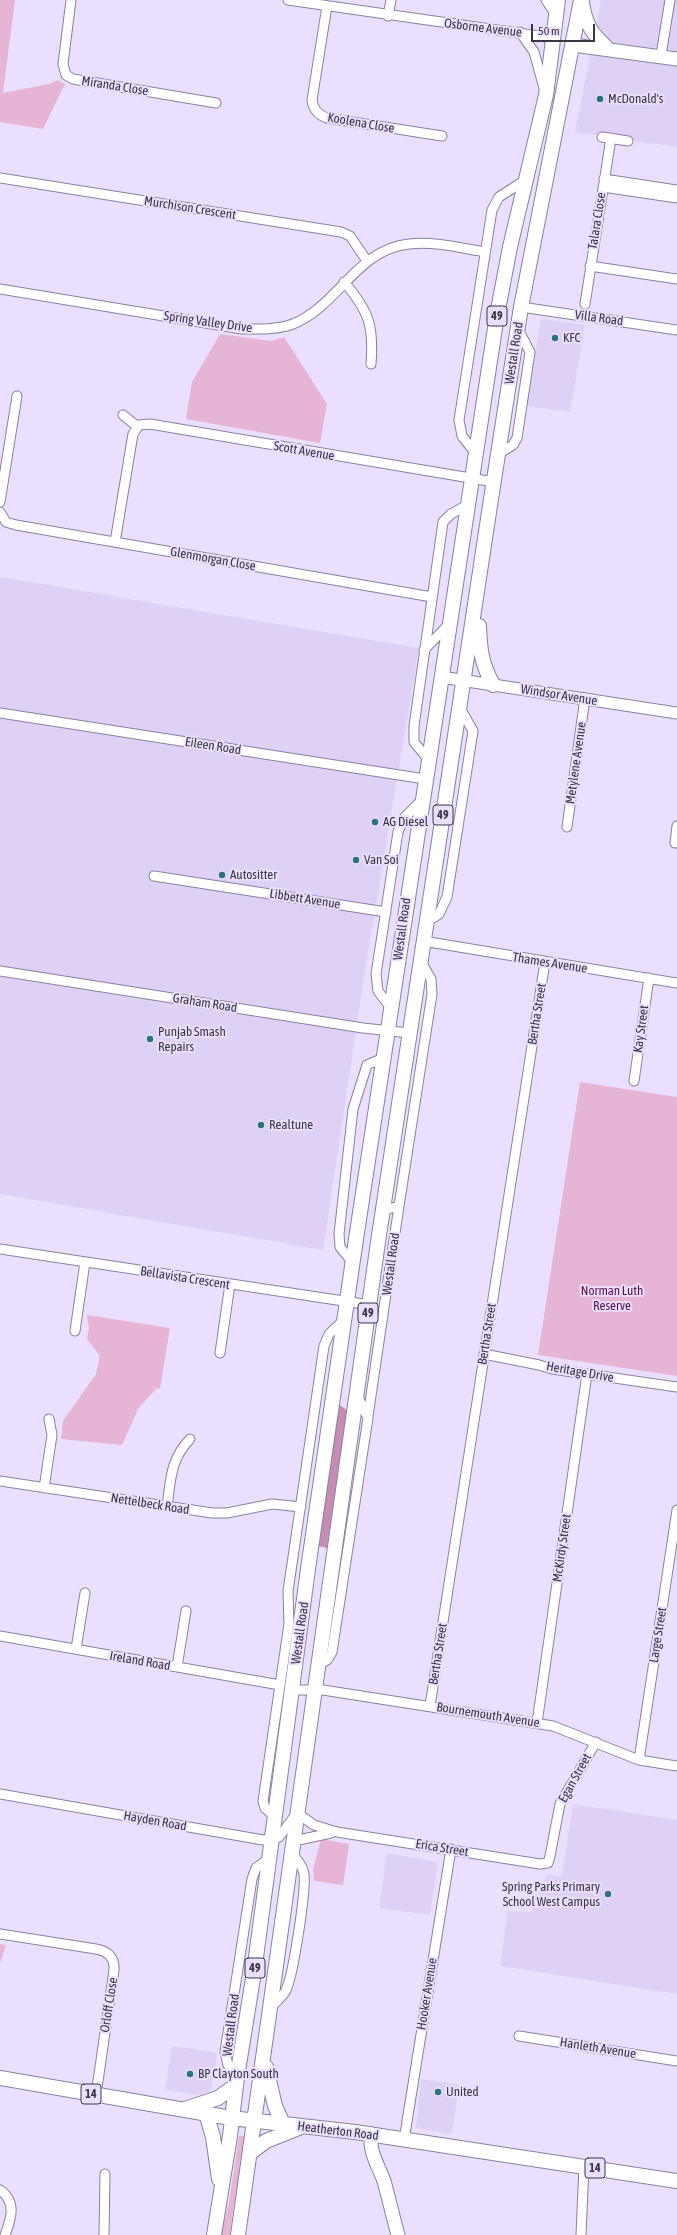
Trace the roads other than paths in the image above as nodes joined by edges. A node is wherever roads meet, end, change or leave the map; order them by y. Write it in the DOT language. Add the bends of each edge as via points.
graph roads {
  1 [pos="71,0"];
  2 [pos="288,0"];
  3 [pos="391,0"];
  4 [pos="546,0"];
  5 [pos="558,0"];
  6 [pos="582,0"];
  7 [pos="670,0"];
  8 [pos="326,6"];
  9 [pos="556,15"];
  10 [pos="388,16"];
  11 [pos="520,32"];
  12 [pos="553,38"];
  13 [pos="573,45"];
  14 [pos="610,50"];
  15 [pos="661,55"];
  16 [pos="677,59"];
  17 [pos="546,95"];
  18 [pos="216,103"];
  19 [pos="442,136"];
  20 [pos="628,141"];
  21 [pos="0,178"];
  22 [pos="527,179"];
  23 [pos="604,183"];
  24 [pos="677,190"];
  25 [pos="677,198"];
  26 [pos="485,252"];
  27 [pos="367,261"];
  28 [pos="590,266"];
  29 [pos="677,279"];
  30 [pos="344,282"];
  31 [pos="0,289"];
  32 [pos="584,304"];
  33 [pos="521,307"];
  34 [pos="518,329"];
  35 [pos="677,330"];
  36 [pos="371,364"];
  37 [pos="17,396"];
  38 [pos="123,415"];
  39 [pos="138,427"];
  40 [pos="476,454"];
  41 [pos="498,454"];
  42 [pos="472,480"];
  43 [pos="494,482"];
  44 [pos="0,502"];
  45 [pos="469,504"];
  46 [pos="0,512"];
  47 [pos="116,542"];
  48 [pos="432,597"];
  49 [pos="477,599"];
  50 [pos="449,624"];
  51 [pos="424,650"];
  52 [pos="441,677"];
  53 [pos="464,680"];
  54 [pos="493,685"];
  55 [pos="585,698"];
  56 [pos="460,708"];
  57 [pos="0,713"];
  58 [pos="677,713"];
  59 [pos="428,759"];
  60 [pos="425,780"];
  61 [pos="422,800"];
  62 [pos="677,826"];
  63 [pos="567,827"];
  64 [pos="675,843"];
  65 [pos="154,876"];
  66 [pos="386,912"];
  67 [pos="427,922"];
  68 [pos="423,942"];
  69 [pos="420,960"];
  70 [pos="545,962"];
  71 [pos="0,971"];
  72 [pos="649,978"];
  73 [pos="677,983"];
  74 [pos="386,1003"];
  75 [pos="388,1030"];
  76 [pos="409,1033"];
  77 [pos="383,1058"];
  78 [pos="634,1080"];
  79 [pos="399,1206"];
  80 [pos="384,1210"];
  81 [pos="356,1239"];
  82 [pos="378,1242"];
  83 [pos="0,1249"];
  84 [pos="85,1262"];
  85 [pos="353,1263"];
  86 [pos="230,1284"];
  87 [pos="347,1302"];
  88 [pos="370,1306"];
  89 [pos="344,1320"];
  90 [pos="75,1331"];
  91 [pos="220,1353"];
  92 [pos="484,1354"];
  93 [pos="587,1374"];
  94 [pos="677,1387"];
  95 [pos="356,1393"];
  96 [pos="368,1418"];
  97 [pos="49,1419"];
  98 [pos="190,1439"];
  99 [pos="326,1448"];
  100 [pos="306,1470"];
  101 [pos="0,1481"];
  102 [pos="44,1488"];
  103 [pos="167,1506"];
  104 [pos="301,1507"];
  105 [pos="677,1510"];
  106 [pos="85,1593"];
  107 [pos="186,1611"];
  108 [pos="0,1636"];
  109 [pos="76,1649"];
  110 [pos="317,1666"];
  111 [pos="176,1667"];
  112 [pos="286,1688"];
  113 [pos="314,1689"];
  114 [pos="430,1706"];
  115 [pos="537,1723"];
  116 [pos="596,1742"];
  117 [pos="639,1760"];
  118 [pos="677,1766"];
  119 [pos="0,1794"];
  120 [pos="298,1813"];
  121 [pos="337,1832"];
  122 [pos="272,1839"];
  123 [pos="293,1847"];
  124 [pos="451,1849"];
  125 [pos="548,1863"];
  126 [pos="0,1934"];
  127 [pos="519,2036"];
  128 [pos="264,2054"];
  129 [pos="677,2060"];
  130 [pos="0,2078"];
  131 [pos="236,2082"];
  132 [pos="96,2095"];
  133 [pos="182,2110"];
  134 [pos="206,2113"];
  135 [pos="231,2118"];
  136 [pos="255,2120"];
  137 [pos="283,2124"];
  138 [pos="302,2126"];
  139 [pos="376,2135"];
  140 [pos="404,2140"];
  141 [pos="250,2153"];
  142 [pos="584,2166"];
  143 [pos="105,2174"];
  144 [pos="677,2181"];
  145 [pos="0,2190"];
  146 [pos="220,2195"];
  147 [pos="5,2235"];
  148 [pos="104,2235"];
  149 [pos="214,2235"];
  150 [pos="238,2235"];
  151 [pos="398,2235"];
  152 [pos="581,2235"];
  1 -- 18 [label="street, Miranda Close" via="63,64 66,75 73,79"];
  2 -- 8 [label="street, Osborne Avenue"];
  3 -- 10 [label="street"];
  4 -- 9 [label="street"];
  5 -- 9 [label="main road, Westall Road / 49"];
  6 -- 13 [label="main road, Westall Road / 49"];
  6 -- 14 [label="main road" via="585,20 591,32"];
  7 -- 15 [label="street"];
  8 -- 10 [label="street, Osborne Avenue"];
  8 -- 19 [label="street, Koolena Close" via="312,100 318,114 326,118"];
  9 -- 12 [label="main road, Westall Road / 49"];
  10 -- 11 [label="street, Osborne Avenue"];
  11 -- 12 [label="street, Osborne Avenue"];
  11 -- 17 [label="street" via="534,52"];
  12 -- 13 [label="main road, Osborne Avenue"];
  12 -- 17 [label="main road, Westall Road / 49"];
  13 -- 14 [label="main road, Osborne Avenue"];
  13 -- 33 [label="main road, Westall Road / 49"];
  14 -- 15 [label="main road, Osborne Avenue"];
  15 -- 16 [label="main road, Osborne Avenue"];
  17 -- 22 [label="main road, Westall Road / 49"];
  20 -- 23 [label="street, Talara Close" via="606,137"];
  21 -- 27 [label="street, Murchison Crescent" via="341,232 350,236"];
  22 -- 26 [label="street" via="494,204"];
  22 -- 40 [label="main road, Westall Road / 49" via="510,246"];
  23 -- 24 [label="street"];
  23 -- 25 [label="street"];
  23 -- 28 [label="street, Talara Close"];
  26 -- 27 [label="street, Spring Valley Drive" via="434,244 409,244 385,251"];
  26 -- 40 [label="street" via="459,420 462,436"];
  27 -- 30 [label="street, Spring Valley Drive"];
  28 -- 29 [label="street"];
  28 -- 32 [label="street, Talara Close"];
  30 -- 31 [label="street, Spring Valley Drive" via="314,312 293,324 268,329 242,329"];
  30 -- 36 [label="street" via="367,313 373,342"];
  33 -- 34 [label="main road, Westall Road / 49"];
  33 -- 35 [label="street, Villa Road"];
  34 -- 41 [label="main road, Westall Road / 49"];
  34 -- 41 [label="street, Westall Road" via="530,352 517,438 513,445"];
  37 -- 44 [label="street"];
  38 -- 39 [label="street"];
  39 -- 42 [label="street, Scott Avenue" via="150,424"];
  39 -- 47 [label="street" via="133,434"];
  40 -- 42 [label="main road, Westall Road / 49"];
  41 -- 43 [label="main road, Westall Road / 49"];
  42 -- 43 [label="street, Scott Avenue"];
  42 -- 45 [label="main road, Westall Road / 49"];
  43 -- 49 [label="main road, Westall Road / 49"];
  45 -- 48 [label="street" via="451,514 443,522"];
  45 -- 50 [label="main road, Westall Road / 49"];
  46 -- 47 [label="street, Glenmorgan Close" via="6,522 16,525"];
  47 -- 48 [label="street, Glenmorgan Close"];
  48 -- 51 [label="street"];
  49 -- 53 [label="main road, Westall Road / 49"];
  49 -- 54 [label="main road" via="480,654"];
  50 -- 51 [label="street"];
  50 -- 52 [label="main road, Westall Road / 49"];
  51 -- 59 [label="street" via="414,742"];
  52 -- 53 [label="street, Windsor Avenue"];
  52 -- 59 [label="main road, Westall Road / 49"];
  53 -- 54 [label="street, Windsor Avenue"];
  53 -- 56 [label="main road, Westall Road / 49"];
  54 -- 55 [label="street, Windsor Avenue"];
  55 -- 58 [label="street, Windsor Avenue"];
  55 -- 63 [label="street, Metylene Avenue"];
  56 -- 67 [label="main road, Westall Road / 49"];
  56 -- 67 [label="street" via="473,730 447,898 439,914"];
  57 -- 60 [label="street, Eileen Road"];
  59 -- 60 [label="main road, Westall Road / 49"];
  60 -- 61 [label="main road, Westall Road / 49"];
  61 -- 66 [label="street, Westall Road" via="404,818 400,826"];
  61 -- 74 [label="main road, Westall Road / 49"];
  62 -- 64 [label="street"];
  65 -- 66 [label="street, Libbett Avenue"];
  66 -- 74 [label="street, Westall Road" via="376,974 377,987"];
  67 -- 68 [label="main road, Westall Road / 49"];
  68 -- 69 [label="main road, Westall Road / 49"];
  68 -- 70 [label="street, Thames Avenue"];
  69 -- 76 [label="main road, Westall Road / 49"];
  69 -- 79 [label="street, Westall Road" via="431,978 432,994"];
  70 -- 72 [label="street, Thames Avenue"];
  70 -- 92 [label="street, Bertha Street"];
  71 -- 75 [label="street, Graham Road"];
  72 -- 73 [label="street, Thames Avenue"];
  72 -- 78 [label="street, Kay Street"];
  74 -- 75 [label="main road, Westall Road / 49"];
  75 -- 76 [label="street, Graham Road"];
  75 -- 77 [label="main road, Westall Road / 49"];
  76 -- 80 [label="main road, Westall Road / 49"];
  77 -- 81 [label="main road, Westall Road / 49"];
  77 -- 85 [label="street" via="367,1065 353,1109 339,1234 340,1246"];
  79 -- 80 [label="street"];
  79 -- 96 [label="street, Westall Road"];
  80 -- 82 [label="main road, Westall Road / 49"];
  81 -- 82 [label="main road"];
  81 -- 85 [label="main road, Westall Road / 49"];
  82 -- 88 [label="main road, Westall Road / 49"];
  83 -- 84 [label="street, Bellavista Crescent"];
  84 -- 86 [label="street, Bellavista Crescent"];
  84 -- 90 [label="street"];
  85 -- 87 [label="main road, Westall Road / 49"];
  86 -- 87 [label="street, Bellavista Crescent"];
  86 -- 91 [label="street"];
  87 -- 88 [label="street, Bellavista Crescent"];
  87 -- 89 [label="main road, Westall Road / 49"];
  88 -- 95 [label="main road, Westall Road / 49"];
  89 -- 99 [label="main road, Westall Road / 49"];
  89 -- 100 [label="street, Westall Road" via="328,1334 324,1346"];
  92 -- 93 [label="street, Heritage Drive"];
  92 -- 114 [label="street, Bertha Street"];
  93 -- 94 [label="street, Heritage Drive"];
  93 -- 115 [label="street, McKirdy Street"];
  95 -- 96 [label="street"];
  95 -- 110 [label="main road, Westall Road / 49"];
  96 -- 110 [label="street, Westall Road" via="332,1652 327,1660"];
  97 -- 102 [label="street" via="52,1435"];
  98 -- 103 [label="street" via="180,1449 174,1461"];
  99 -- 100 [label="street" via="310,1462"];
  99 -- 112 [label="main road, Westall Road / 49"];
  100 -- 104 [label="street, Westall Road"];
  101 -- 102 [label="street, Nettelbeck Road"];
  102 -- 103 [label="street, Nettelbeck Road"];
  103 -- 104 [label="street, Nettelbeck Road" via="220,1513 272,1504"];
  104 -- 112 [label="street, Westall Road" via="288,1591"];
  105 -- 117 [label="street, Large Street"];
  106 -- 109 [label="street"];
  107 -- 111 [label="street"];
  108 -- 109 [label="street, Ireland Road"];
  109 -- 111 [label="street, Ireland Road"];
  110 -- 113 [label="main road, Westall Road / 49"];
  111 -- 112 [label="street, Ireland Road"];
  112 -- 113 [label="street, Bournemouth Avenue"];
  112 -- 122 [label="main road, Westall Road / 49" via="276,1818"];
  113 -- 114 [label="street, Bournemouth Avenue"];
  113 -- 120 [label="main road, Westall Road / 49"];
  114 -- 115 [label="street, Bournemouth Avenue"];
  115 -- 116 [label="street, Bournemouth Avenue" via="564,1729"];
  116 -- 117 [label="street, Bournemouth Avenue"];
  116 -- 125 [label="street, Egan Street" via="560,1804"];
  117 -- 118 [label="street, Bournemouth Avenue"];
  119 -- 122 [label="street, Hayden Road" via="263,1840"];
  120 -- 121 [label="street, Erica Street" via="314,1825"];
  120 -- 122 [label="street" via="283,1833"];
  120 -- 123 [label="main road, Westall Road / 49"];
  121 -- 123 [label="street, Erica Street" via="313,1836"];
  121 -- 124 [label="street, Erica Street"];
  122 -- 131 [label="main road, Westall Road / 49"];
  123 -- 128 [label="main road, Westall Road / 49"];
  124 -- 125 [label="street, Erica Street" via="540,1864"];
  124 -- 140 [label="street, Hooker Avenue"];
  126 -- 132 [label="street, Orloff Close" via="96,1948 111,1956 114,1970"];
  127 -- 129 [label="street, Hanleth Avenue"];
  128 -- 136 [label="main road, Westall Road / 49"];
  128 -- 137 [label="main road" via="271,2094"];
  130 -- 132 [label="main road, Heatherton Road / 14"];
  131 -- 133 [label="main road" via="218,2098"];
  131 -- 135 [label="main road, Westall Road / 49"];
  132 -- 133 [label="main road, Heatherton Road / 14"];
  133 -- 134 [label="main road, Heatherton Road / 14"];
  134 -- 135 [label="main road, Heatherton Road / 14"];
  134 -- 146 [label="main road" via="213,2137"];
  135 -- 136 [label="main road, Heatherton Road / 14"];
  135 -- 146 [label="main road, 49"];
  136 -- 137 [label="main road, Heatherton Road / 14"];
  136 -- 141 [label="main road, 49"];
  137 -- 138 [label="main road, Heatherton Road / 14"];
  138 -- 139 [label="main road, Heatherton Road / 14"];
  138 -- 141 [label="main road" via="266,2141"];
  139 -- 140 [label="main road, Heatherton Road / 14"];
  139 -- 151 [label="main road" via="383,2164 383,2179"];
  140 -- 142 [label="main road, Heatherton Road / 14"];
  141 -- 150 [label="main road, 49"];
  142 -- 144 [label="main road, Heatherton Road / 14"];
  142 -- 152 [label="street"];
  143 -- 148 [label="street"];
  145 -- 147 [label="street" via="9,2199 12,2210"];
  146 -- 149 [label="main road, 49"];
}
